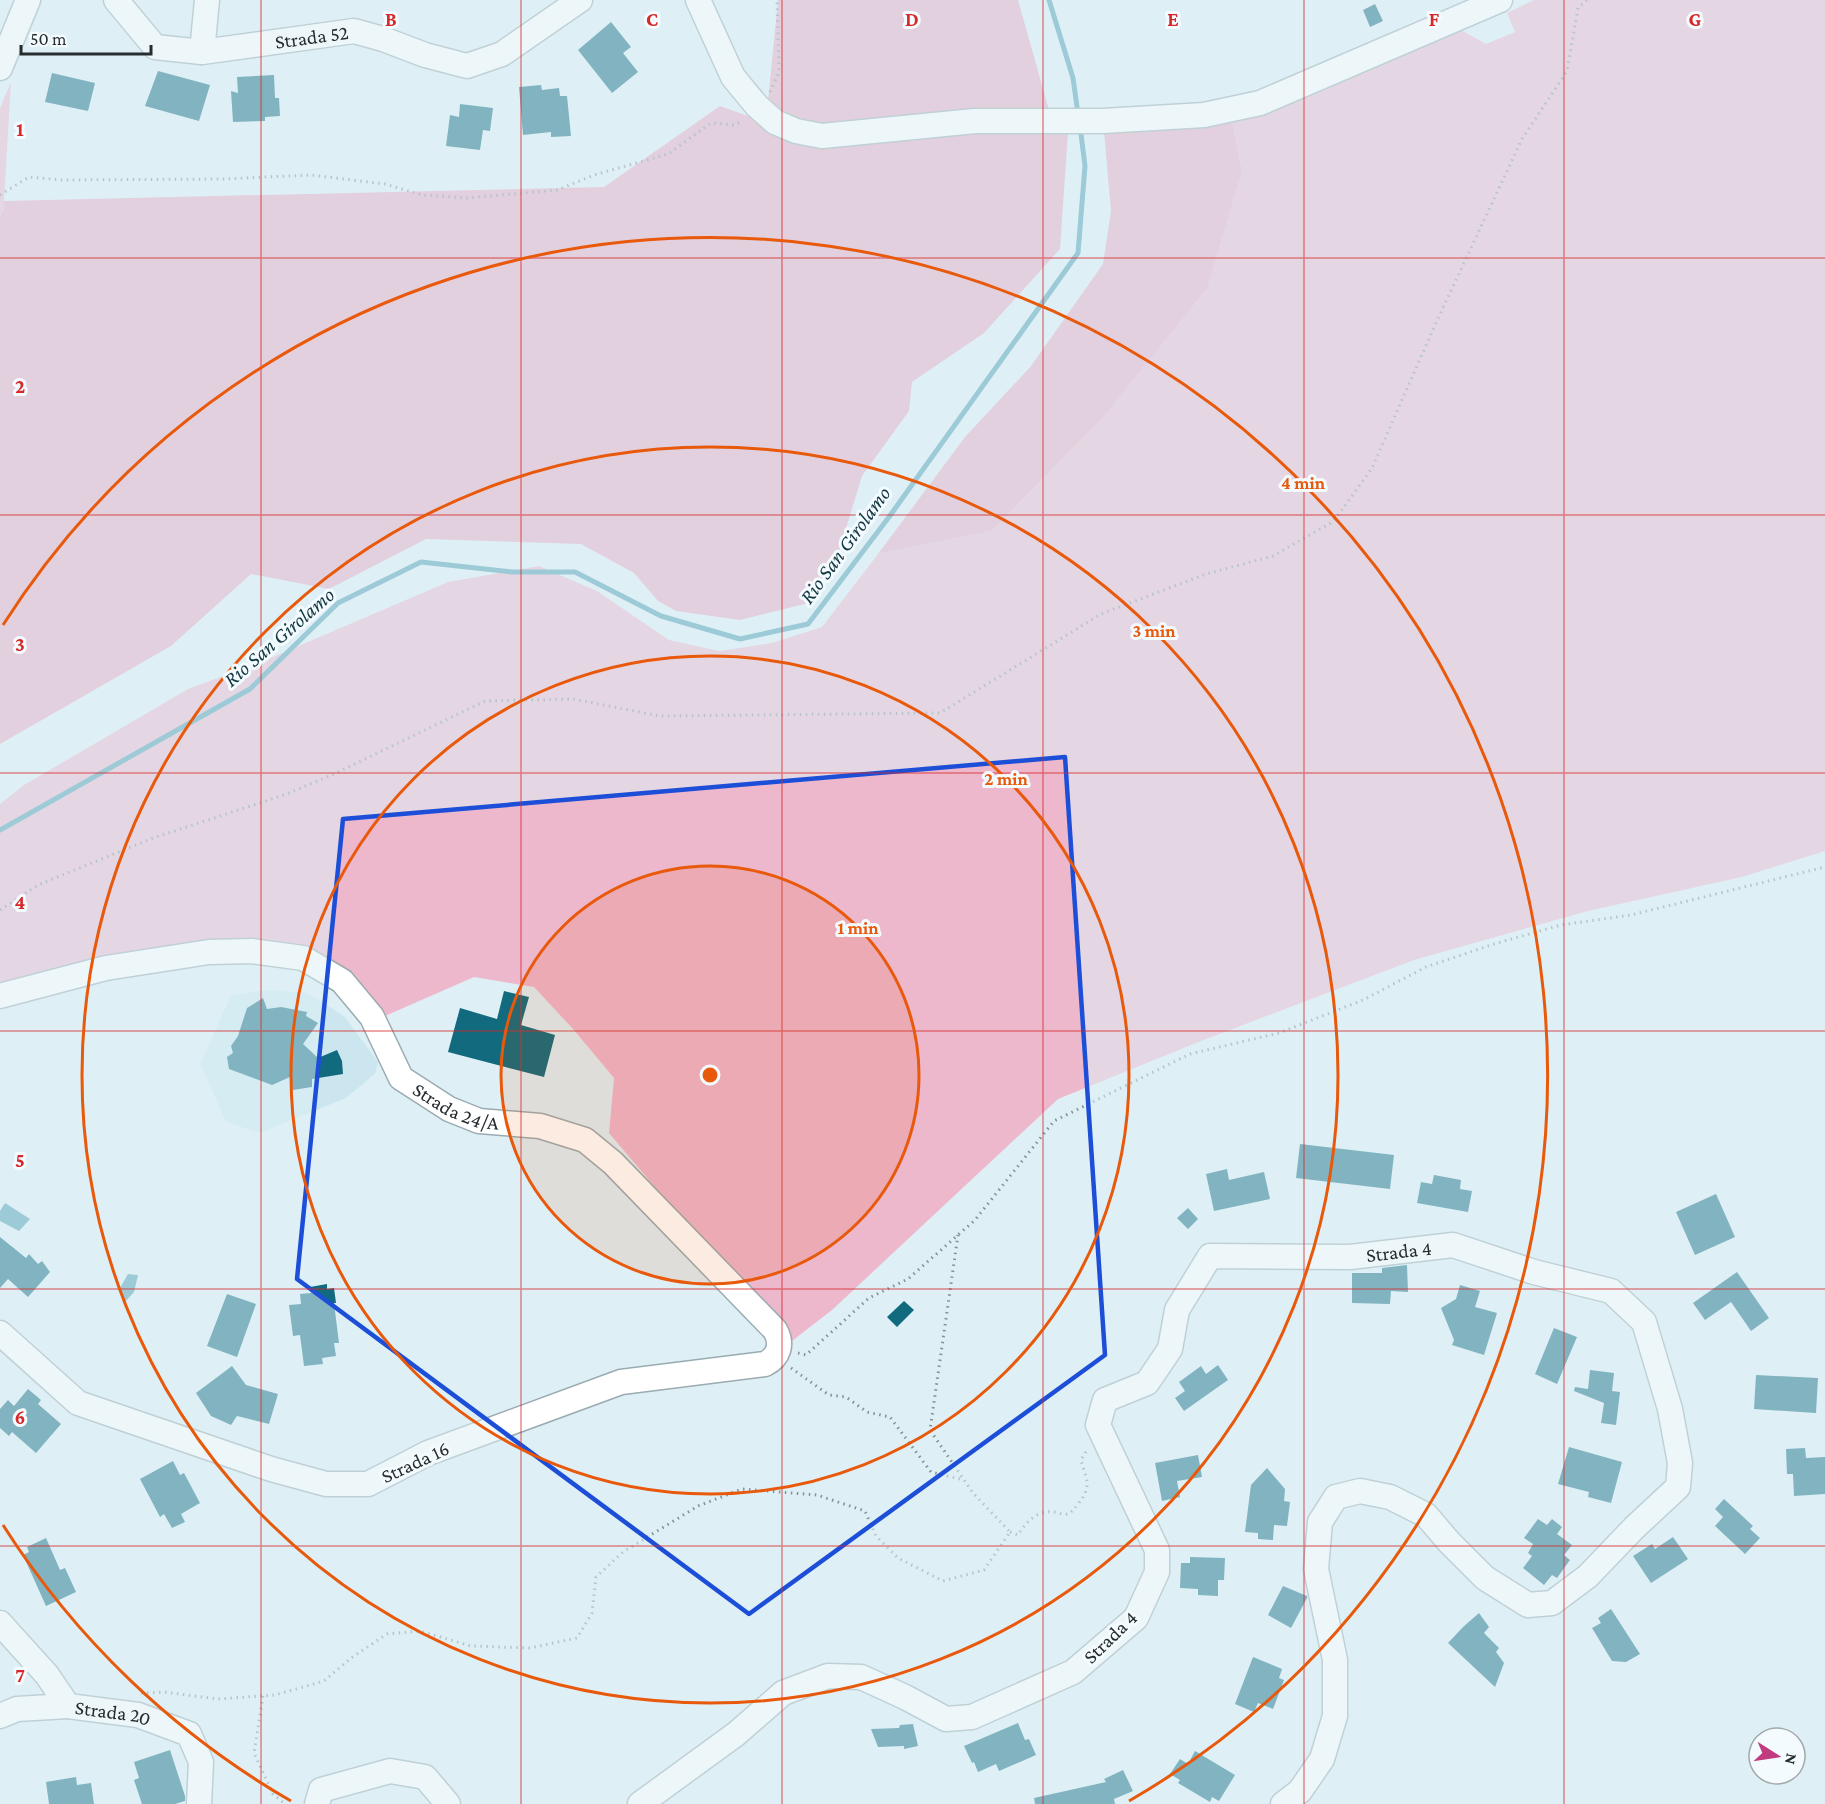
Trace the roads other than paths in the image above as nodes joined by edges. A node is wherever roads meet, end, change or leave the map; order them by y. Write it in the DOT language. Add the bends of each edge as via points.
graph roads {
  1 [pos="28,0"];
  2 [pos="116,0"];
  3 [pos="207,0"];
  4 [pos="580,0"];
  5 [pos="698,0"];
  6 [pos="1500,0"];
  7 [pos="202,52"];
  8 [pos="0,68"];
  9 [pos="0,996"];
  10 [pos="0,1333"];
  11 [pos="778,1353"];
  12 [pos="0,1623"];
  13 [pos="68,1706"];
  14 [pos="0,1716"];
  15 [pos="199,1804"];
  16 [pos="316,1804"];
  17 [pos="448,1804"];
  18 [pos="640,1804"];
  19 [pos="1283,1804"];
  1 -- 8 [label="street"];
  2 -- 7 [label="street, Strada 52" via="155,47"];
  3 -- 7 [label="street"];
  4 -- 7 [label="street, Strada 52" via="502,54 466,66 354,31"];
  5 -- 6 [label="street" via="734,77 762,111 796,131 822,136 975,121 1103,121 1204,115 1260,104"];
  9 -- 11 [label="street, Strada 24/A" via="106,968 209,952 252,951 303,957 342,981 372,1017 401,1078 450,1109 479,1121 540,1126 585,1140 613,1163 775,1330"];
  10 -- 11 [label="street, Strada 16" via="78,1404 326,1484 368,1484 429,1453 621,1382 759,1366"];
  12 -- 13 [label="street, Strada 20" via="47,1675"];
  13 -- 14 [label="street" via="17,1709"];
  13 -- 15 [label="street, Strada 20" via="138,1715 189,1734 201,1762"];
  16 -- 17 [label="street" via="321,1790 390,1771 425,1777"];
  18 -- 19 [label="street, Strada 4" via="736,1734 783,1693 828,1677 861,1677 946,1719 972,1717 1073,1672 1136,1618 1157,1572 1157,1550 1098,1425 1105,1400 1147,1383 1170,1349 1177,1310 1210,1256 1350,1257 1453,1245 1534,1272 1611,1291 1644,1322 1670,1409 1680,1463 1678,1487 1588,1576 1552,1603 1528,1605 1485,1578 1426,1515 1390,1497 1360,1491 1336,1497 1320,1522 1316,1569 1335,1660 1335,1716 1322,1759 1300,1791"];
}
